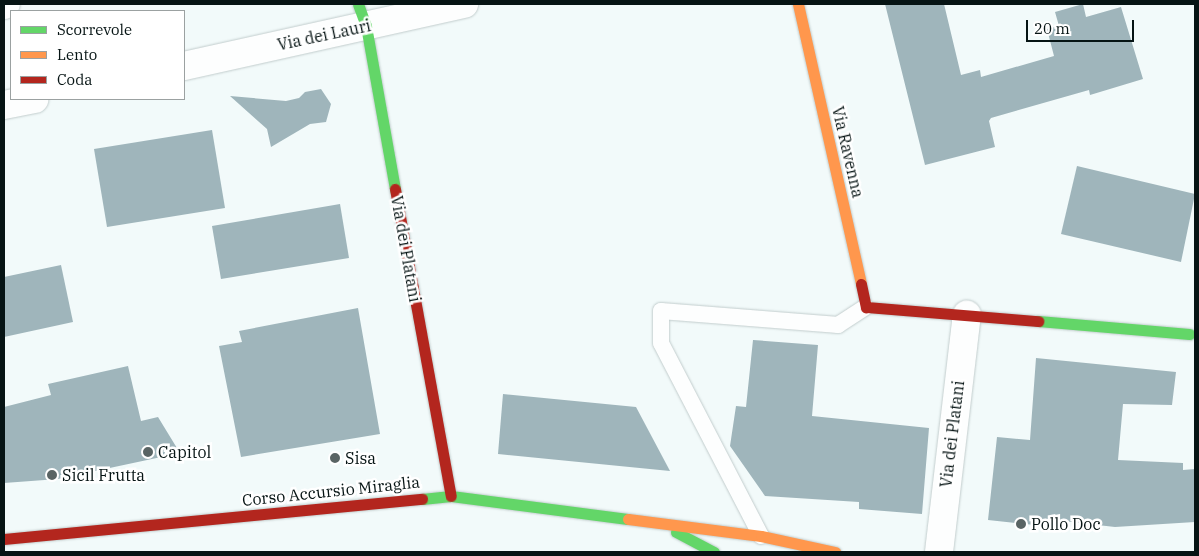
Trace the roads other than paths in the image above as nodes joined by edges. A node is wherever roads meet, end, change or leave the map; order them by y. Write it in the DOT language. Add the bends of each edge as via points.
graph roads {
  1 [pos="464,4"];
  2 [pos="798,4"];
  3 [pos="362,15"];
  4 [pos="185,66"];
  5 [pos="29,100"];
  6 [pos="4,105"];
  7 [pos="866,307"];
  8 [pos="967,316"];
  9 [pos="1189,334"];
  10 [pos="451,496"];
  11 [pos="661,524"];
  12 [pos="761,536"];
  13 [pos="4,539"];
  14 [pos="714,552"];
  15 [pos="835,552"];
  16 [pos="939,552"];
  1 -- 3 [label="street, Via dei Lauri"];
  2 -- 7 [label="street, Via Ravenna"];
  3 -- 4 [label="street, Via dei Lauri"];
  3 -- 10 [label="street, Via dei Platani"];
  5 -- 6 [label="street"];
  7 -- 8 [label="street"];
  7 -- 12 [label="lane" via="838,325 661,311 661,343"];
  8 -- 9 [label="street"];
  8 -- 16 [label="street, Via dei Platani"];
  10 -- 11 [label="street, Corso Accursio Miraglia"];
  10 -- 13 [label="street, Corso Accursio Miraglia"];
  11 -- 12 [label="street, Corso Accursio Miraglia"];
  11 -- 14 [label="street"];
  12 -- 15 [label="street, Corso Accursio Miraglia"];
}
